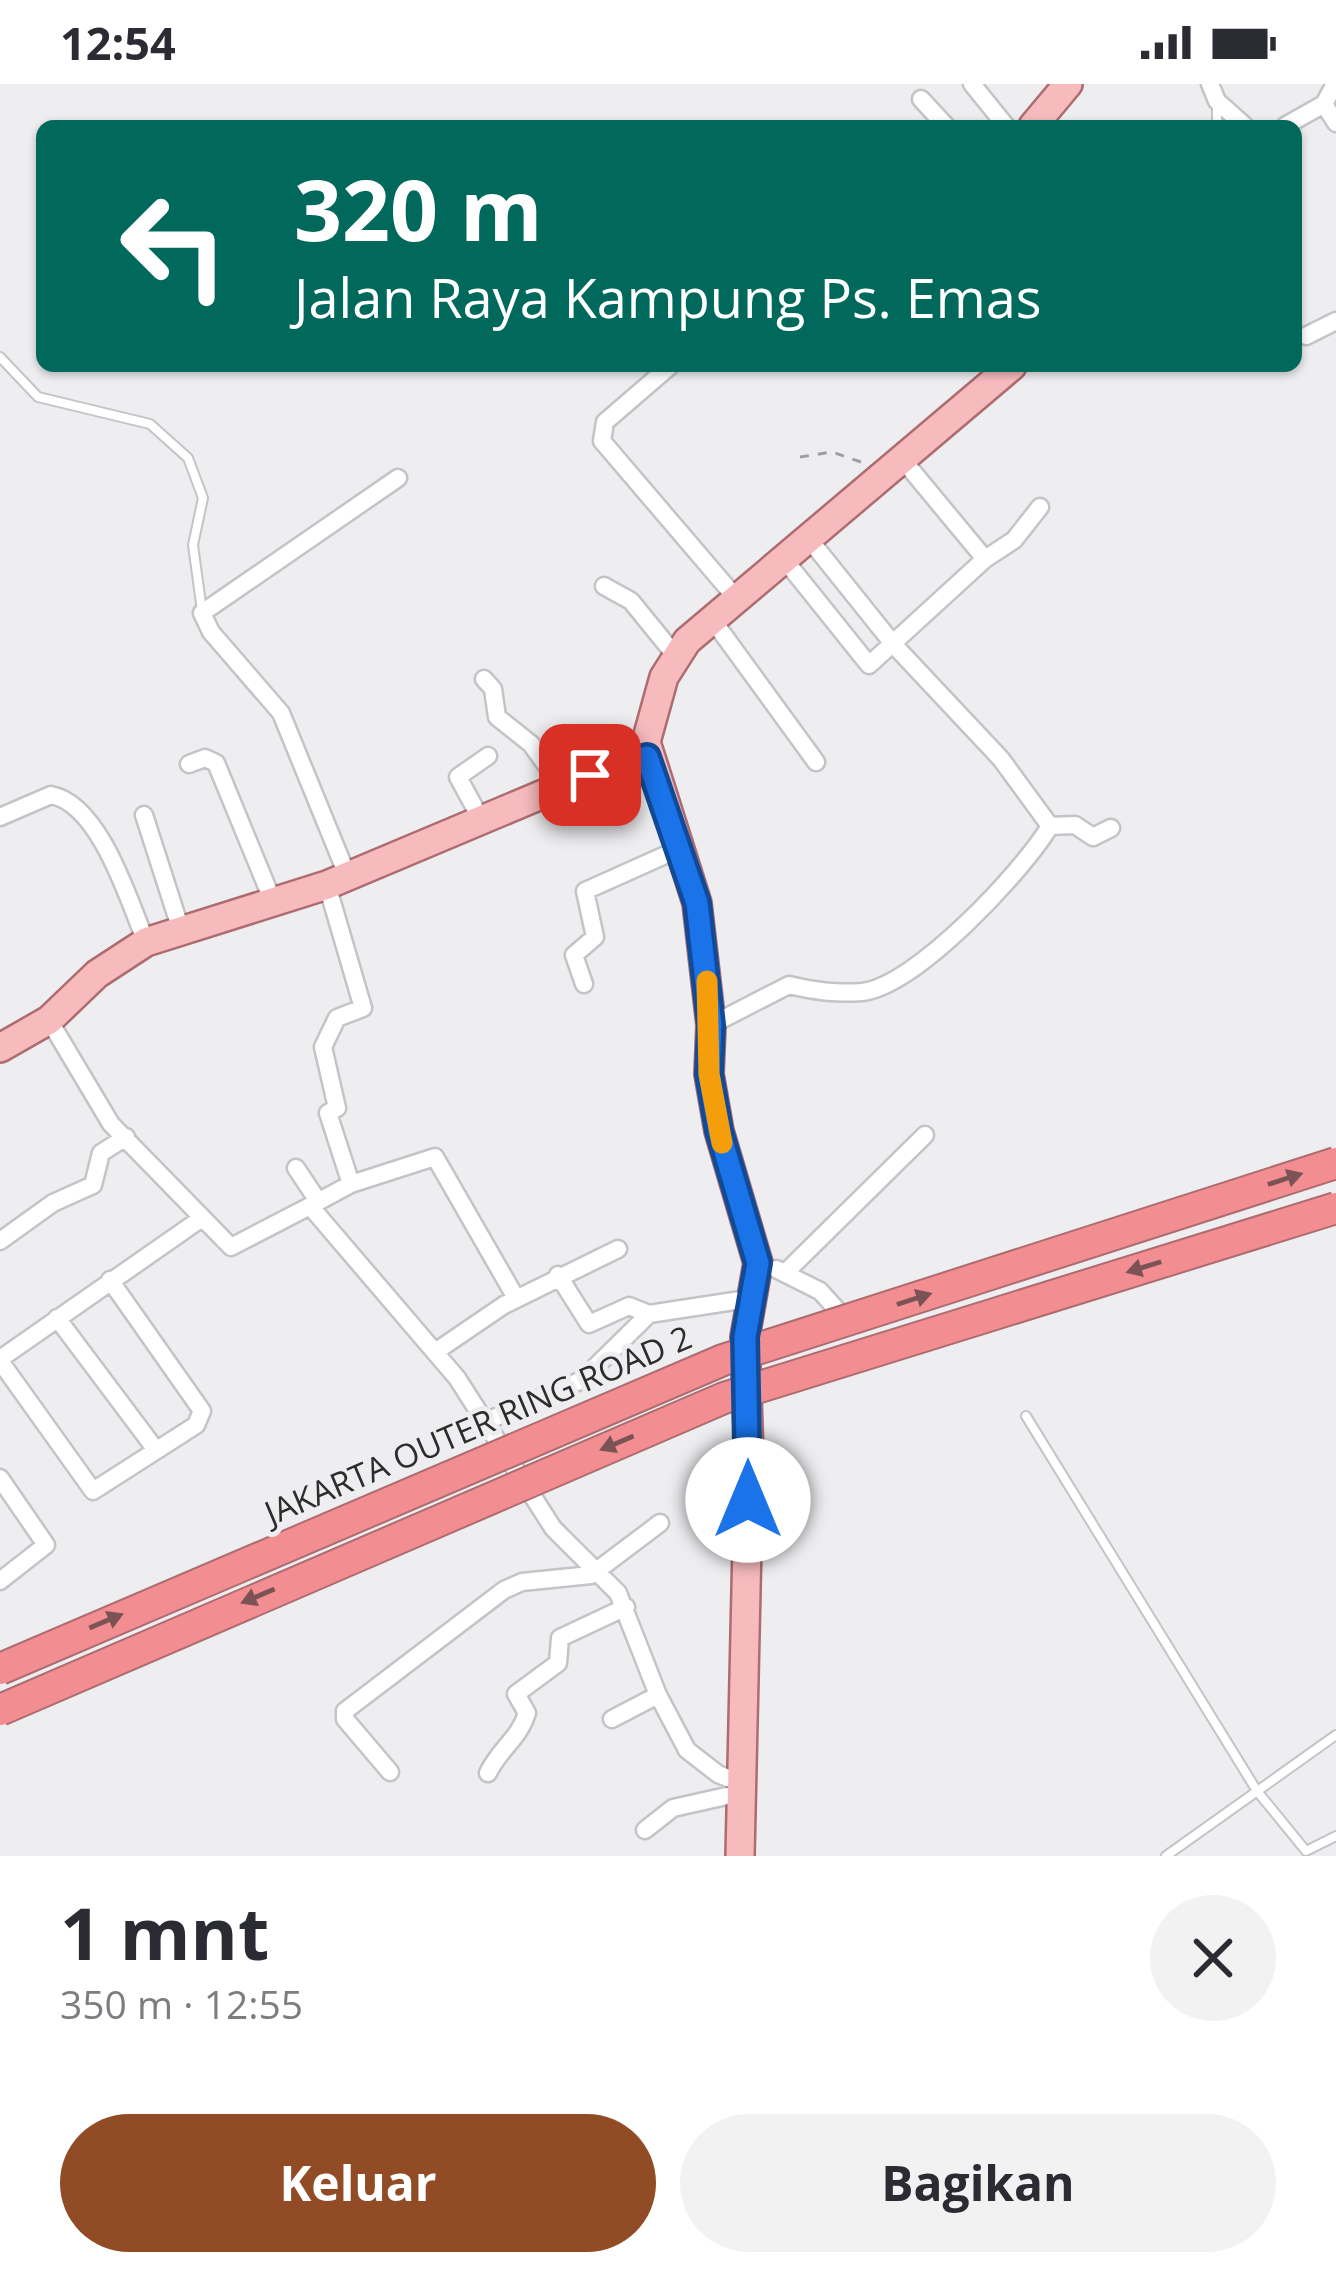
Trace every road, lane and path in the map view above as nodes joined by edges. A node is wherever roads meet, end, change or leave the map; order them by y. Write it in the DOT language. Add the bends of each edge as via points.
graph roads {
  1 [pos="972,84"];
  2 [pos="1068,84"];
  3 [pos="1336,84"];
  4 [pos="1213,93"];
  5 [pos="921,99"];
  6 [pos="1324,104"];
  7 [pos="940,120"];
  8 [pos="1001,120"];
  9 [pos="1038,120"];
  10 [pos="1239,120"];
  11 [pos="1296,120"];
  12 [pos="1336,123"];
  13 [pos="1336,321"];
  14 [pos="1306,336"];
  15 [pos="0,357"];
  16 [pos="663,372"];
  17 [pos="1005,372"];
  18 [pos="800,458"];
  19 [pos="903,460"];
  20 [pos="398,478"];
  21 [pos="879,478"];
  22 [pos="1040,507"];
  23 [pos="809,538"];
  24 [pos="784,559"];
  25 [pos="985,559"];
  26 [pos="604,586"];
  27 [pos="736,598"];
  28 [pos="202,613"];
  29 [pos="712,619"];
  30 [pos="894,645"];
  31 [pos="675,655"];
  32 [pos="484,680"];
  33 [pos="488,755"];
  34 [pos="647,757"];
  35 [pos="816,762"];
  36 [pos="189,764"];
  37 [pos="561,786"];
  38 [pos="144,815"];
  39 [pos="0,818"];
  40 [pos="483,823"];
  41 [pos="1051,826"];
  42 [pos="1111,828"];
  43 [pos="681,848"];
  44 [pos="337,881"];
  45 [pos="274,904"];
  46 [pos="181,930"];
  47 [pos="146,942"];
  48 [pos="584,984"];
  49 [pos="49,1020"];
  50 [pos="711,1025"];
  51 [pos="0,1048"];
  52 [pos="925,1135"];
  53 [pos="125,1137"];
  54 [pos="1336,1163"];
  55 [pos="296,1168"];
  56 [pos="351,1184"];
  57 [pos="314,1204"];
  58 [pos="1336,1208"];
  59 [pos="202,1217"];
  60 [pos="0,1241"];
  61 [pos="619,1249"];
  62 [pos="758,1263"];
  63 [pos="786,1272"];
  64 [pos="559,1275"];
  65 [pos="110,1280"];
  66 [pos="516,1298"];
  67 [pos="754,1298"];
  68 [pos="839,1312"];
  69 [pos="649,1315"];
  70 [pos="57,1318"];
  71 [pos="435,1352"];
  72 [pos="0,1360"];
  73 [pos="1026,1416"];
  74 [pos="487,1420"];
  75 [pos="156,1450"];
  76 [pos="0,1478"];
  77 [pos="660,1523"];
  78 [pos="599,1571"];
  79 [pos="0,1581"];
  80 [pos="626,1607"];
  81 [pos="0,1669"];
  82 [pos="658,1695"];
  83 [pos="0,1710"];
  84 [pos="612,1719"];
  85 [pos="1336,1735"];
  86 [pos="390,1772"];
  87 [pos="488,1773"];
  88 [pos="740,1788"];
  89 [pos="1257,1791"];
  90 [pos="645,1830"];
  91 [pos="1336,1836"];
  92 [pos="1304,1854"];
  93 [pos="740,1856"];
  94 [pos="1166,1856"];
  1 -- 8 [label="street"];
  2 -- 9 [label="main road"];
  3 -- 6 [label="street"];
  4 -- 10 [label="street"];
  5 -- 7 [label="street"];
  6 -- 11 [label="street"];
  6 -- 12 [label="street"];
  13 -- 14 [label="street"];
  15 -- 28 [label="lane" via="38,397 150,424 188,458 203,498 193,545"];
  16 -- 27 [label="street" via="605,422 602,441"];
  17 -- 19 [label="main road"];
  18 -- 21 [label="path" via="855,457"];
  19 -- 21 [label="main road"];
  19 -- 25 [label="street"];
  20 -- 28 [label="street"];
  21 -- 23 [label="main road"];
  22 -- 25 [label="street" via="1014,540"];
  23 -- 24 [label="main road"];
  23 -- 30 [label="street"];
  24 -- 27 [label="main road"];
  24 -- 30 [label="street" via="865,664"];
  25 -- 30 [label="street"];
  26 -- 31 [label="street" via="631,601"];
  27 -- 29 [label="main road"];
  28 -- 44 [label="street" via="281,713"];
  29 -- 31 [label="main road"];
  29 -- 35 [label="street"];
  30 -- 41 [label="street" via="1001,759"];
  31 -- 34 [label="main road" via="652,714"];
  32 -- 37 [label="street" via="497,717 531,744"];
  33 -- 40 [label="street" via="458,777"];
  34 -- 37 [label="main road"];
  34 -- 43 [label="main road"];
  36 -- 45 [label="street" via="216,763"];
  37 -- 40 [label="main road"];
  38 -- 46 [label="street"];
  39 -- 47 [label="street" via="42,797 71,803 101,840"];
  40 -- 44 [label="main road"];
  41 -- 42 [label="street" via="1075,825 1094,837"];
  41 -- 50 [label="street" via="947,940 896,979 863,992 788,985"];
  43 -- 48 [label="street" via="585,891 595,937 574,955"];
  43 -- 50 [label="main road" via="697,903"];
  44 -- 45 [label="main road"];
  44 -- 56 [label="street" via="363,1008 337,1018 322,1047 337,1108 328,1113"];
  45 -- 46 [label="main road"];
  46 -- 47 [label="main road"];
  47 -- 49 [label="main road"];
  49 -- 51 [label="main road"];
  49 -- 53 [label="street" via="90,1096"];
  50 -- 62 [label="main road" via="719,1131"];
  52 -- 63 [label="street"];
  53 -- 59 [label="street"];
  53 -- 60 [label="street" via="101,1153 93,1185"];
  81 -- 54 [label="highway, JAKARTA OUTER RING ROAD 2, one-way, bridge" via="723,1360"];
  55 -- 57 [label="street"];
  56 -- 57 [label="street"];
  56 -- 66 [label="street" via="435,1157"];
  57 -- 59 [label="street" via="240,1247"];
  57 -- 71 [label="street"];
  58 -- 83 [label="highway, one-way, bridge" via="724,1398"];
  59 -- 65 [label="street"];
  61 -- 64 [label="street"];
  62 -- 63 [label="street"];
  62 -- 67 [label="main road"];
  63 -- 68 [label="street"];
  64 -- 66 [label="street"];
  64 -- 69 [label="street" via="590,1324 629,1306"];
  65 -- 70 [label="street"];
  65 -- 75 [label="street" via="203,1416"];
  66 -- 71 [label="street"];
  67 -- 69 [label="street"];
  67 -- 88 [label="main road" via="745,1337"];
  69 -- 74 [label="street" via="583,1380"];
  70 -- 72 [label="street"];
  70 -- 75 [label="street"];
  71 -- 74 [label="street"];
  72 -- 75 [label="street" via="93,1491"];
  73 -- 89 [label="lane"];
  74 -- 78 [label="street" via="553,1528"];
  76 -- 79 [label="street" via="46,1545"];
  77 -- 78 [label="street"];
  78 -- 80 [label="street"];
  78 -- 86 [label="street" via="513,1584 346,1712"];
  80 -- 82 [label="street"];
  80 -- 87 [label="street" via="560,1638 560,1660 516,1694 527,1713 521,1735"];
  82 -- 84 [label="street"];
  82 -- 88 [label="street" via="687,1750"];
  85 -- 89 [label="lane"];
  88 -- 90 [label="street" via="673,1808"];
  88 -- 93 [label="main road"];
  89 -- 92 [label="lane"];
  89 -- 94 [label="lane"];
  91 -- 92 [label="lane"];
}
